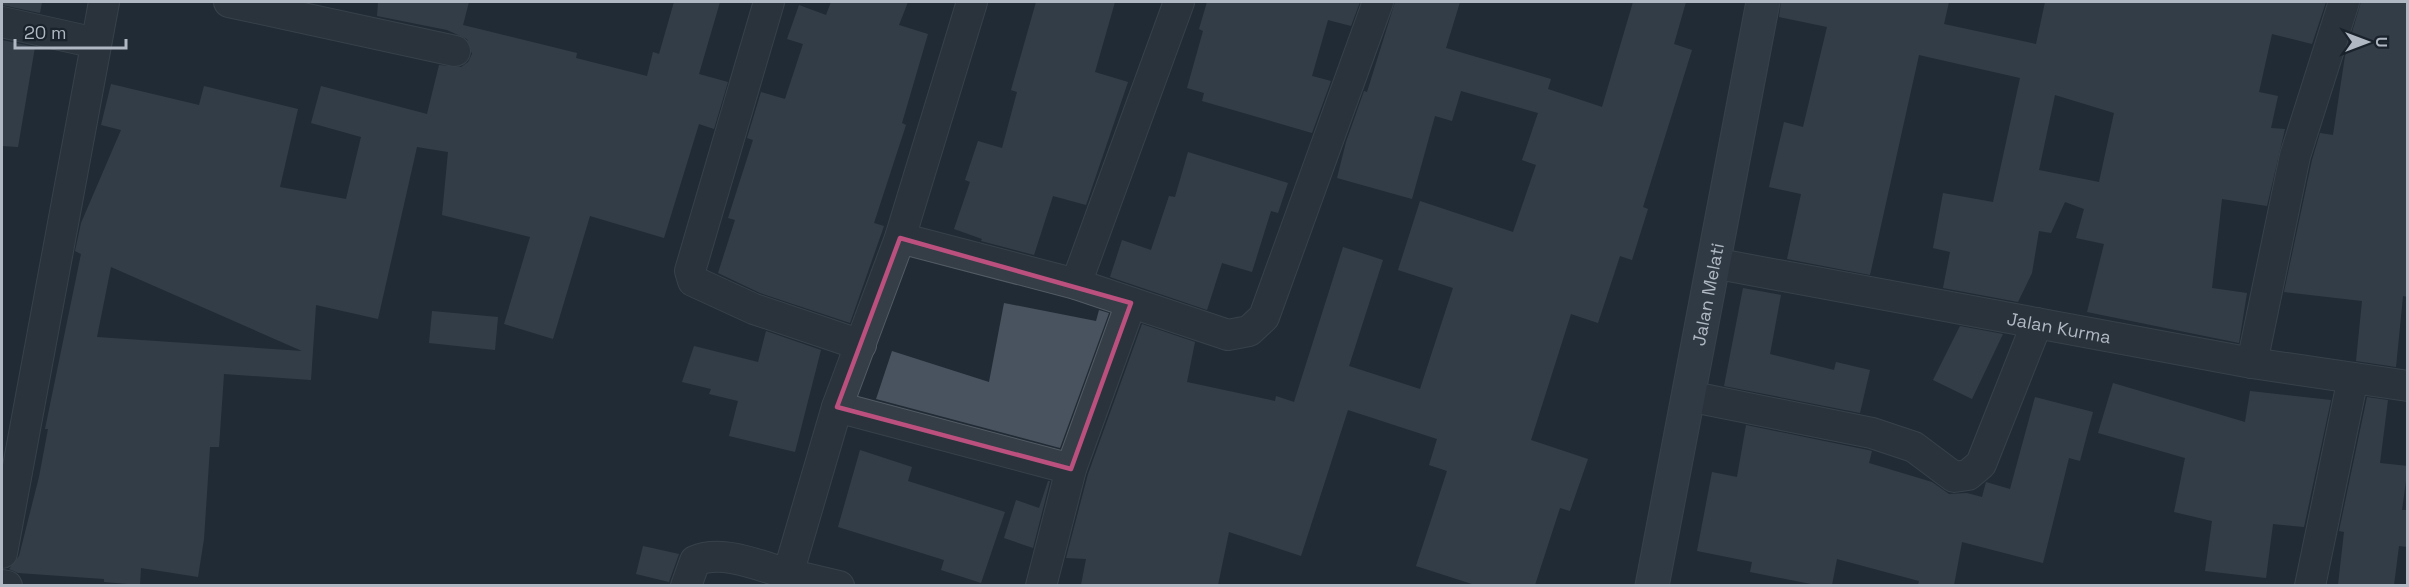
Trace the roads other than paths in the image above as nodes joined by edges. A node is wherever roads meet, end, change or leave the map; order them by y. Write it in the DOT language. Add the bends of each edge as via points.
graph roads {
  1 [pos="104,2"];
  2 [pos="229,2"];
  3 [pos="769,2"];
  4 [pos="972,2"];
  5 [pos="1179,2"];
  6 [pos="1378,2"];
  7 [pos="1763,2"];
  8 [pos="2344,2"];
  9 [pos="2,22"];
  10 [pos="96,43"];
  11 [pos="455,51"];
  12 [pos="900,238"];
  13 [pos="1713,263"];
  14 [pos="1076,284"];
  15 [pos="1131,303"];
  16 [pos="2037,323"];
  17 [pos="861,345"];
  18 [pos="2252,363"];
  19 [pos="2353,378"];
  20 [pos="2408,386"];
  21 [pos="1688,396"];
  22 [pos="837,407"];
  23 [pos="13,432"];
  24 [pos="1071,469"];
  25 [pos="2,553"];
  26 [pos="788,574"];
  27 [pos="2,585"];
  28 [pos="7,585"];
  29 [pos="686,585"];
  30 [pos="839,585"];
  31 [pos="1041,585"];
  32 [pos="1652,585"];
  33 [pos="2310,585"];
  1 -- 10 [label="street"];
  2 -- 11 [label="street"];
  3 -- 17 [label="street" via="690,271 693,281 727,297"];
  4 -- 12 [label="street"];
  5 -- 14 [label="street"];
  6 -- 15 [label="street" via="1264,317 1249,331 1228,335"];
  7 -- 13 [label="main road, Jalan Melati"];
  8 -- 18 [label="street" via="2295,156"];
  9 -- 10 [label="street"];
  10 -- 23 [label="street"];
  12 -- 14 [label="street"];
  12 -- 17 [label="street"];
  13 -- 16 [label="street, Jalan Kurma"];
  13 -- 21 [label="main road, Jalan Melati"];
  14 -- 15 [label="street"];
  15 -- 24 [label="street"];
  16 -- 18 [label="street, Jalan Kurma"];
  16 -- 21 [label="street" via="1981,464 1968,475 1954,477 1914,447 1872,433"];
  17 -- 22 [label="street"];
  18 -- 19 [label="street, Jalan Kurma"];
  19 -- 20 [label="street, Jalan Kurma"];
  19 -- 33 [label="street"];
  21 -- 32 [label="main road, Jalan Melati"];
  22 -- 24 [label="street"];
  22 -- 26 [label="street"];
  23 -- 25 [label="street"];
  24 -- 31 [label="street"];
  26 -- 29 [label="street" via="721,556 706,556 695,561"];
  26 -- 30 [label="street"];
  27 -- 28 [label="street"];
}
